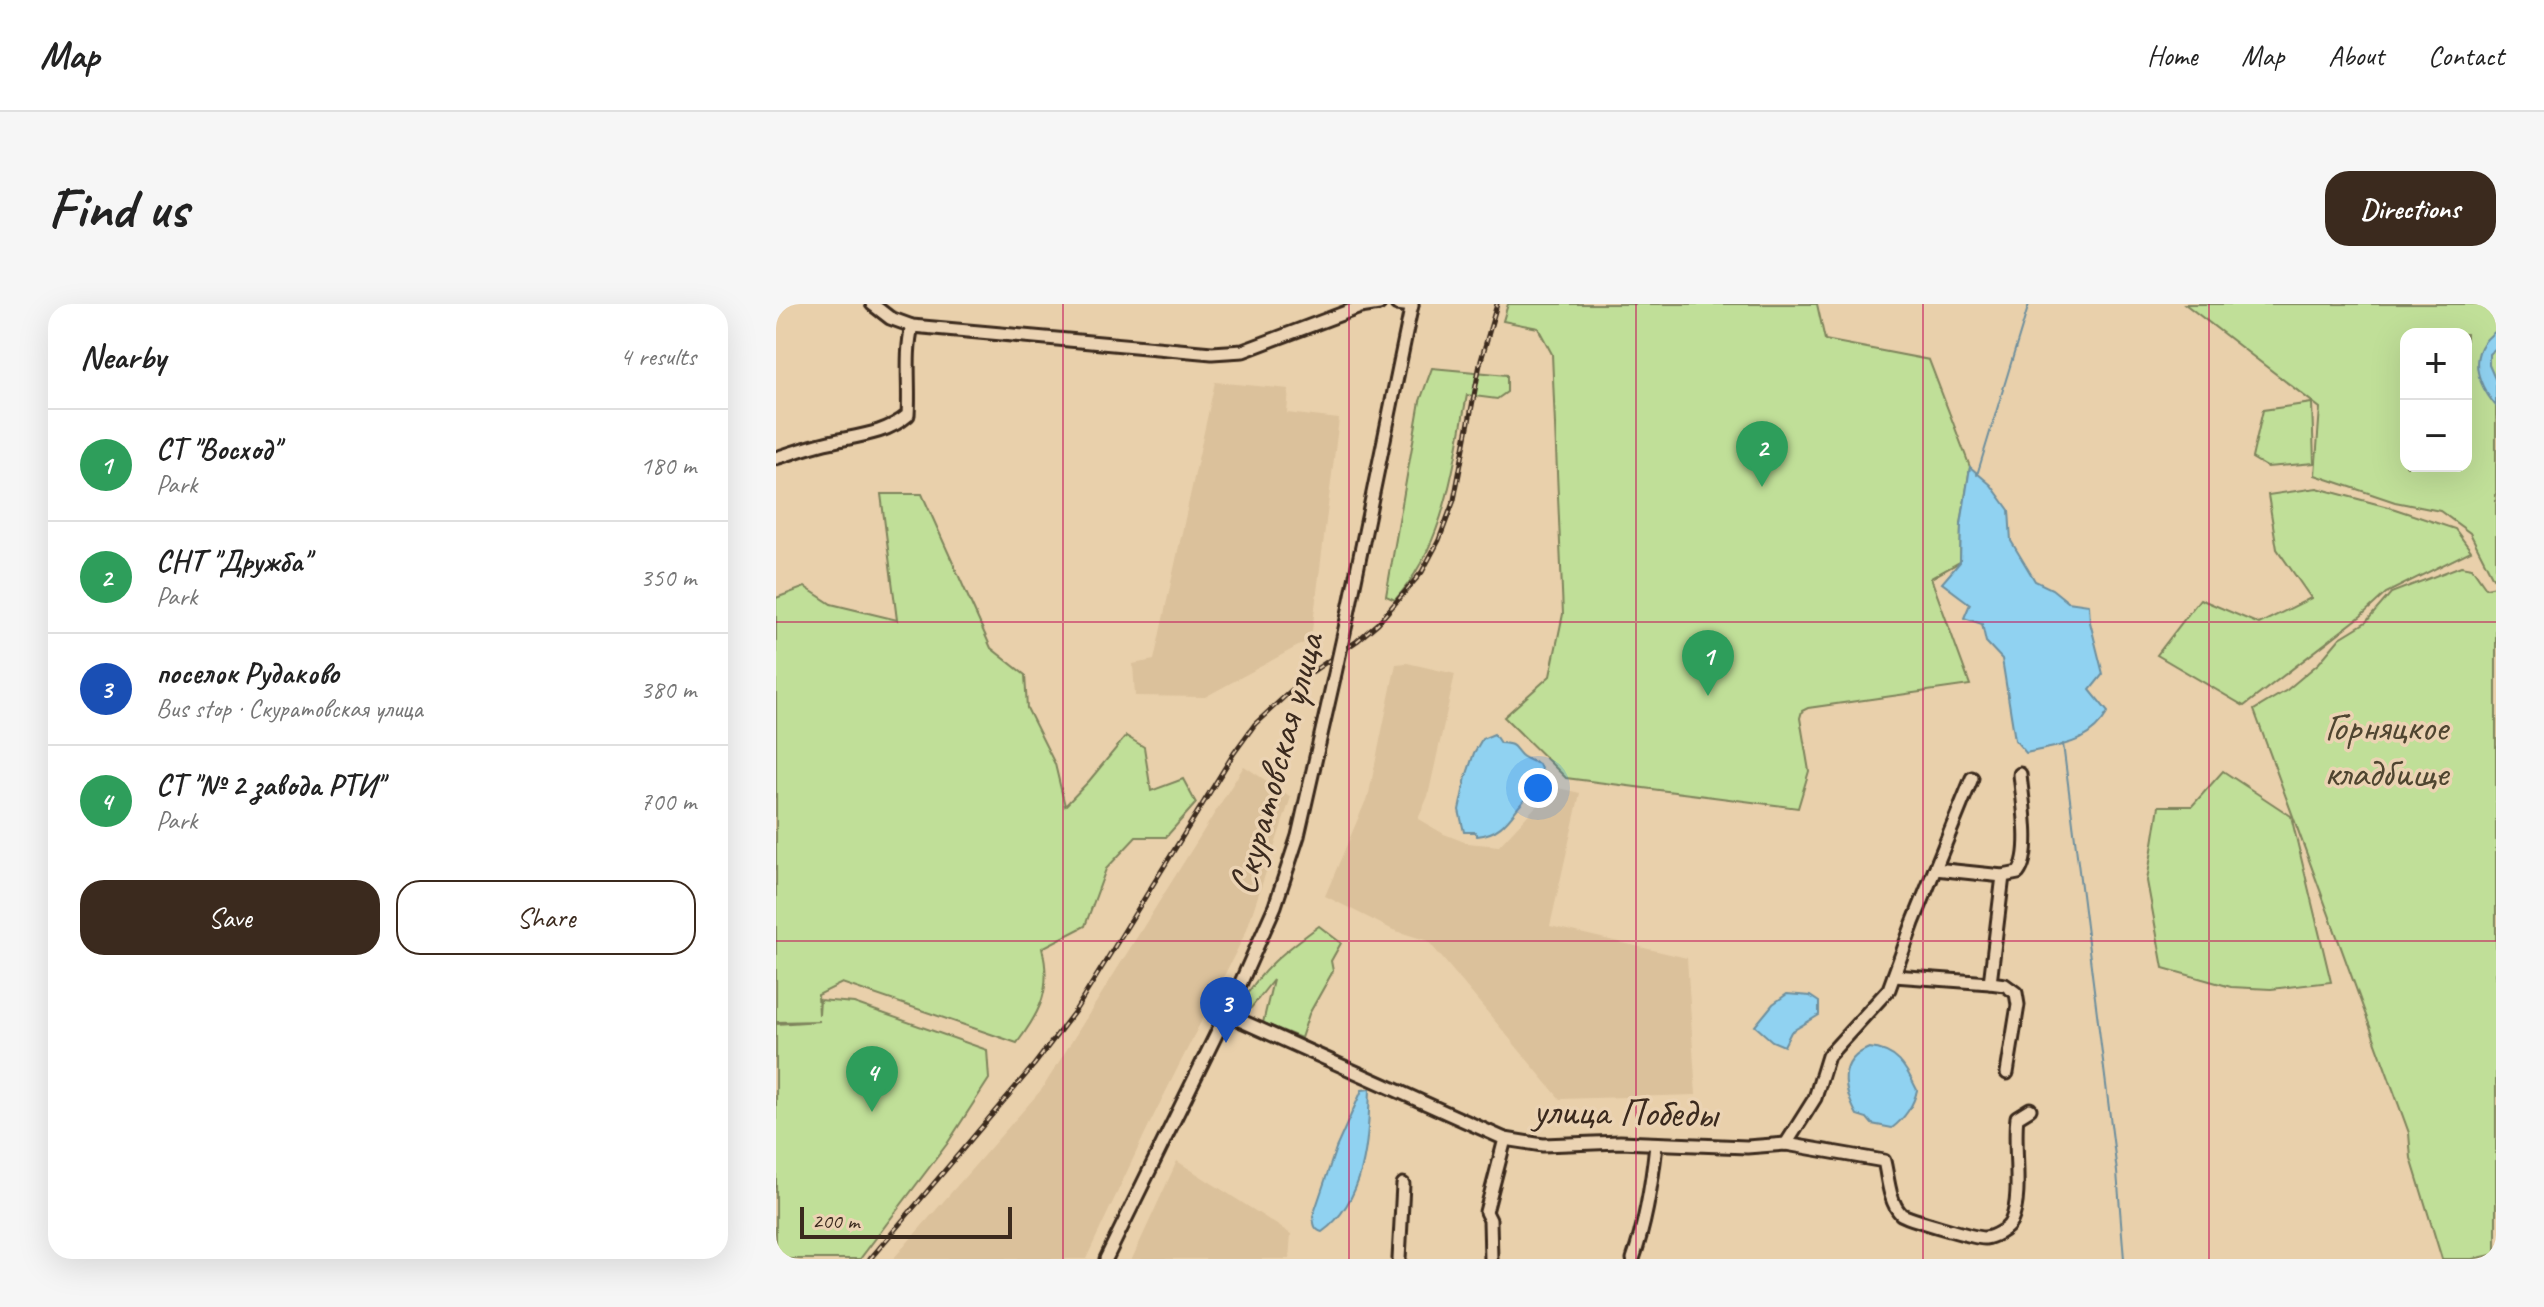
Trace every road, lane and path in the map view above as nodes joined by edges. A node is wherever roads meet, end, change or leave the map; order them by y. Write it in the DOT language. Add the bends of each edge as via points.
graph roads {
  1 [pos="872,304"];
  2 [pos="1379,304"];
  3 [pos="1397,304"];
  4 [pos="1412,305"];
  5 [pos="912,326"];
  6 [pos="776,458"];
  7 [pos="2020,774"];
  8 [pos="1972,778"];
  9 [pos="1935,869"];
  10 [pos="2003,876"];
  11 [pos="1894,976"];
  12 [pos="1990,983"];
  13 [pos="1226,1014"];
  14 [pos="2007,1073"];
  15 [pos="2030,1109"];
  16 [pos="1505,1139"];
  17 [pos="1786,1144"];
  18 [pos="1656,1145"];
  19 [pos="1403,1184"];
  20 [pos="1106,1259"];
  21 [pos="1399,1259"];
  22 [pos="1491,1259"];
  23 [pos="1633,1259"];
  1 -- 5 [label="street"];
  2 -- 5 [label="street" via="1243,351 1212,353"];
  3 -- 4 [label="street"];
  4 -- 13 [label="street, Скуратовская улица, bridge" via="1309,795 1275,906"];
  5 -- 6 [label="street" via="908,415 875,432"];
  7 -- 10 [label="street" via="2024,865 2018,873"];
  8 -- 9 [label="street"];
  9 -- 10 [label="street"];
  9 -- 11 [label="street"];
  10 -- 12 [label="street"];
  11 -- 12 [label="street"];
  11 -- 17 [label="street" via="1889,989 1828,1056 1815,1098"];
  12 -- 14 [label="street" via="2016,993"];
  13 -- 16 [label="street, улица Победы"];
  13 -- 20 [label="street, Скуратовская улица"];
  15 -- 17 [label="street, улица Победы" via="2017,1117 2011,1222 1984,1238 1904,1217 1895,1206 1884,1161"];
  16 -- 18 [label="street, улица Победы" via="1543,1145"];
  16 -- 22 [label="street" via="1486,1212"];
  17 -- 18 [label="street, улица Победы"];
  18 -- 23 [label="street"];
  19 -- 21 [label="street"];
}
